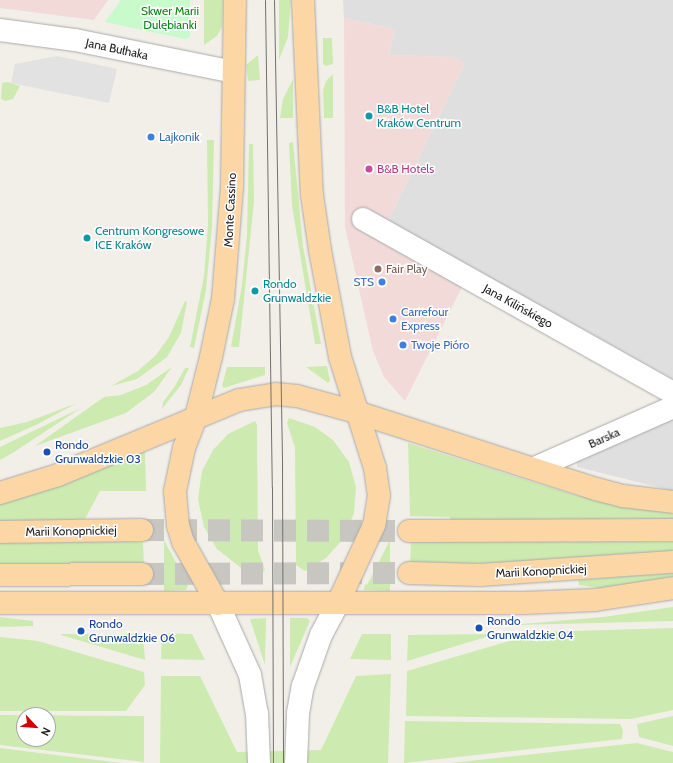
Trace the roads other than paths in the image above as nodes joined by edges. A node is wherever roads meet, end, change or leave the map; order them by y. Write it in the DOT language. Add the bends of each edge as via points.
graph roads {
  1 [pos="235,0"];
  2 [pos="303,0"];
  3 [pos="0,30"];
  4 [pos="233,72"];
  5 [pos="363,219"];
  6 [pos="673,393"];
  7 [pos="673,407"];
  8 [pos="356,412"];
  9 [pos="196,417"];
  10 [pos="535,468"];
  11 [pos="0,492"];
  12 [pos="673,502"];
  13 [pos="142,530"];
  14 [pos="673,530"];
  15 [pos="409,531"];
  16 [pos="0,532"];
  17 [pos="673,562"];
  18 [pos="409,573"];
  19 [pos="142,574"];
  20 [pos="0,575"];
  21 [pos="673,588"];
  22 [pos="338,602"];
  23 [pos="0,603"];
  24 [pos="218,604"];
  25 [pos="259,763"];
  26 [pos="296,763"];
  1 -- 4 [label="main road, Monte Cassino"];
  2 -- 8 [label="main road" via="312,195 318,242 340,357"];
  3 -- 4 [label="street, Jana Bułhaka" via="75,40"];
  4 -- 9 [label="main road, Monte Cassino" via="232,186 223,299"];
  5 -- 6 [label="street, Jana Kilińskiego"];
  7 -- 10 [label="street, Barska"];
  8 -- 9 [label="main road" via="297,396 270,394 250,397"];
  8 -- 10 [label="main road"];
  8 -- 22 [label="main road" via="378,483 378,508 366,545"];
  9 -- 11 [label="main road" via="58,475"];
  9 -- 24 [label="main road" via="178,474 175,509 183,542"];
  10 -- 12 [label="main road" via="623,496"];
  13 -- 16 [label="main road, Marii Konopnickiej"];
  14 -- 15 [label="main road"];
  17 -- 18 [label="main road, Marii Konopnickiej" via="480,575"];
  19 -- 20 [label="main road"];
  21 -- 22 [label="main road" via="595,600"];
  22 -- 24 [label="main road"];
  22 -- 26 [label="street" via="321,635 303,686 298,713"];
  23 -- 24 [label="main road"];
  24 -- 25 [label="street" via="250,675 257,713"];
}
